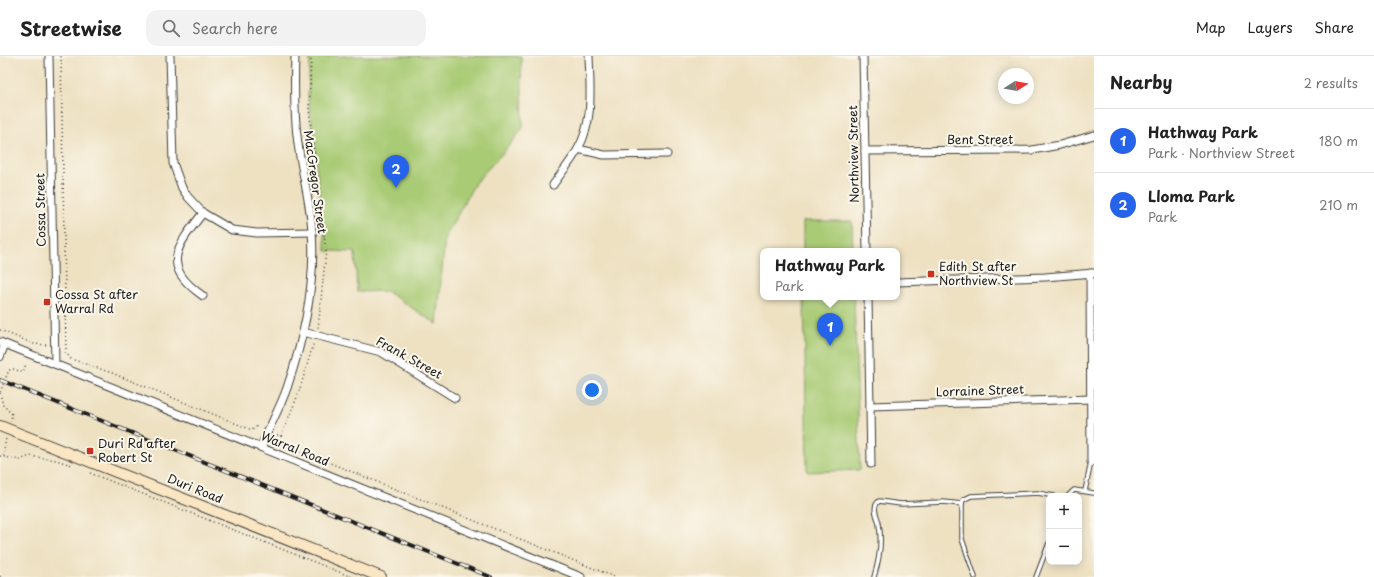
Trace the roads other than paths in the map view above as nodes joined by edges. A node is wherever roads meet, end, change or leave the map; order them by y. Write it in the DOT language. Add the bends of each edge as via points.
graph roads {
  1 [pos="49,56"];
  2 [pos="170,56"];
  3 [pos="295,56"];
  4 [pos="589,56"];
  5 [pos="863,56"];
  6 [pos="1094,135"];
  7 [pos="578,149"];
  8 [pos="865,151"];
  9 [pos="668,154"];
  10 [pos="553,185"];
  11 [pos="203,212"];
  12 [pos="312,232"];
  13 [pos="867,248"];
  14 [pos="1092,273"];
  15 [pos="900,282"];
  16 [pos="203,296"];
  17 [pos="868,300"];
  18 [pos="303,332"];
  19 [pos="3,343"];
  20 [pos="0,357"];
  21 [pos="55,364"];
  22 [pos="455,398"];
  23 [pos="1091,399"];
  24 [pos="870,406"];
  25 [pos="0,426"];
  26 [pos="261,447"];
  27 [pos="1091,462"];
  28 [pos="871,464"];
  29 [pos="1085,491"];
  30 [pos="1071,493"];
  31 [pos="1094,493"];
  32 [pos="1046,494"];
  33 [pos="962,504"];
  34 [pos="1046,551"];
  35 [pos="381,577"];
  36 [pos="581,577"];
  37 [pos="874,577"];
  38 [pos="975,577"];
  39 [pos="1036,577"];
  1 -- 21 [label="street, Cossa Street"];
  2 -- 11 [label="street" via="173,163 182,188"];
  3 -- 12 [label="street, MacGregor Street" via="293,96"];
  4 -- 7 [label="street" via="589,113 586,130"];
  5 -- 8 [label="street, Northview Street"];
  6 -- 8 [label="street, Bent Street" via="1032,150"];
  7 -- 9 [label="street" via="604,155"];
  7 -- 10 [label="street"];
  8 -- 13 [label="street, Northview Street"];
  11 -- 12 [label="street" via="225,227 244,232"];
  11 -- 16 [label="street" via="183,238 176,263 182,279"];
  12 -- 18 [label="street, MacGregor Street" via="311,283"];
  14 -- 15 [label="street"];
  14 -- 23 [label="street"];
  17 -- 24 [label="street"];
  18 -- 22 [label="street, Frank Street" via="381,352"];
  18 -- 26 [label="street, MacGregor Street" via="286,389"];
  19 -- 20 [label="street"];
  19 -- 21 [label="street, Warral Road"];
  21 -- 26 [label="street, Warral Road"];
  23 -- 24 [label="street, Lorraine Street"];
  23 -- 27 [label="street"];
  24 -- 28 [label="street"];
  25 -- 35 [label="main road, Duri Road"];
  26 -- 36 [label="street, Warral Road"];
  27 -- 29 [label="lane"];
  29 -- 30 [label="lane" via="1074,490"];
  29 -- 31 [label="lane"];
  32 -- 33 [label="lane" via="971,496 963,500"];
  33 -- 37 [label="lane" via="901,504 878,501 875,509 880,528 879,562"];
  33 -- 38 [label="lane" via="962,539"];
  34 -- 39 [label="lane"];
}
